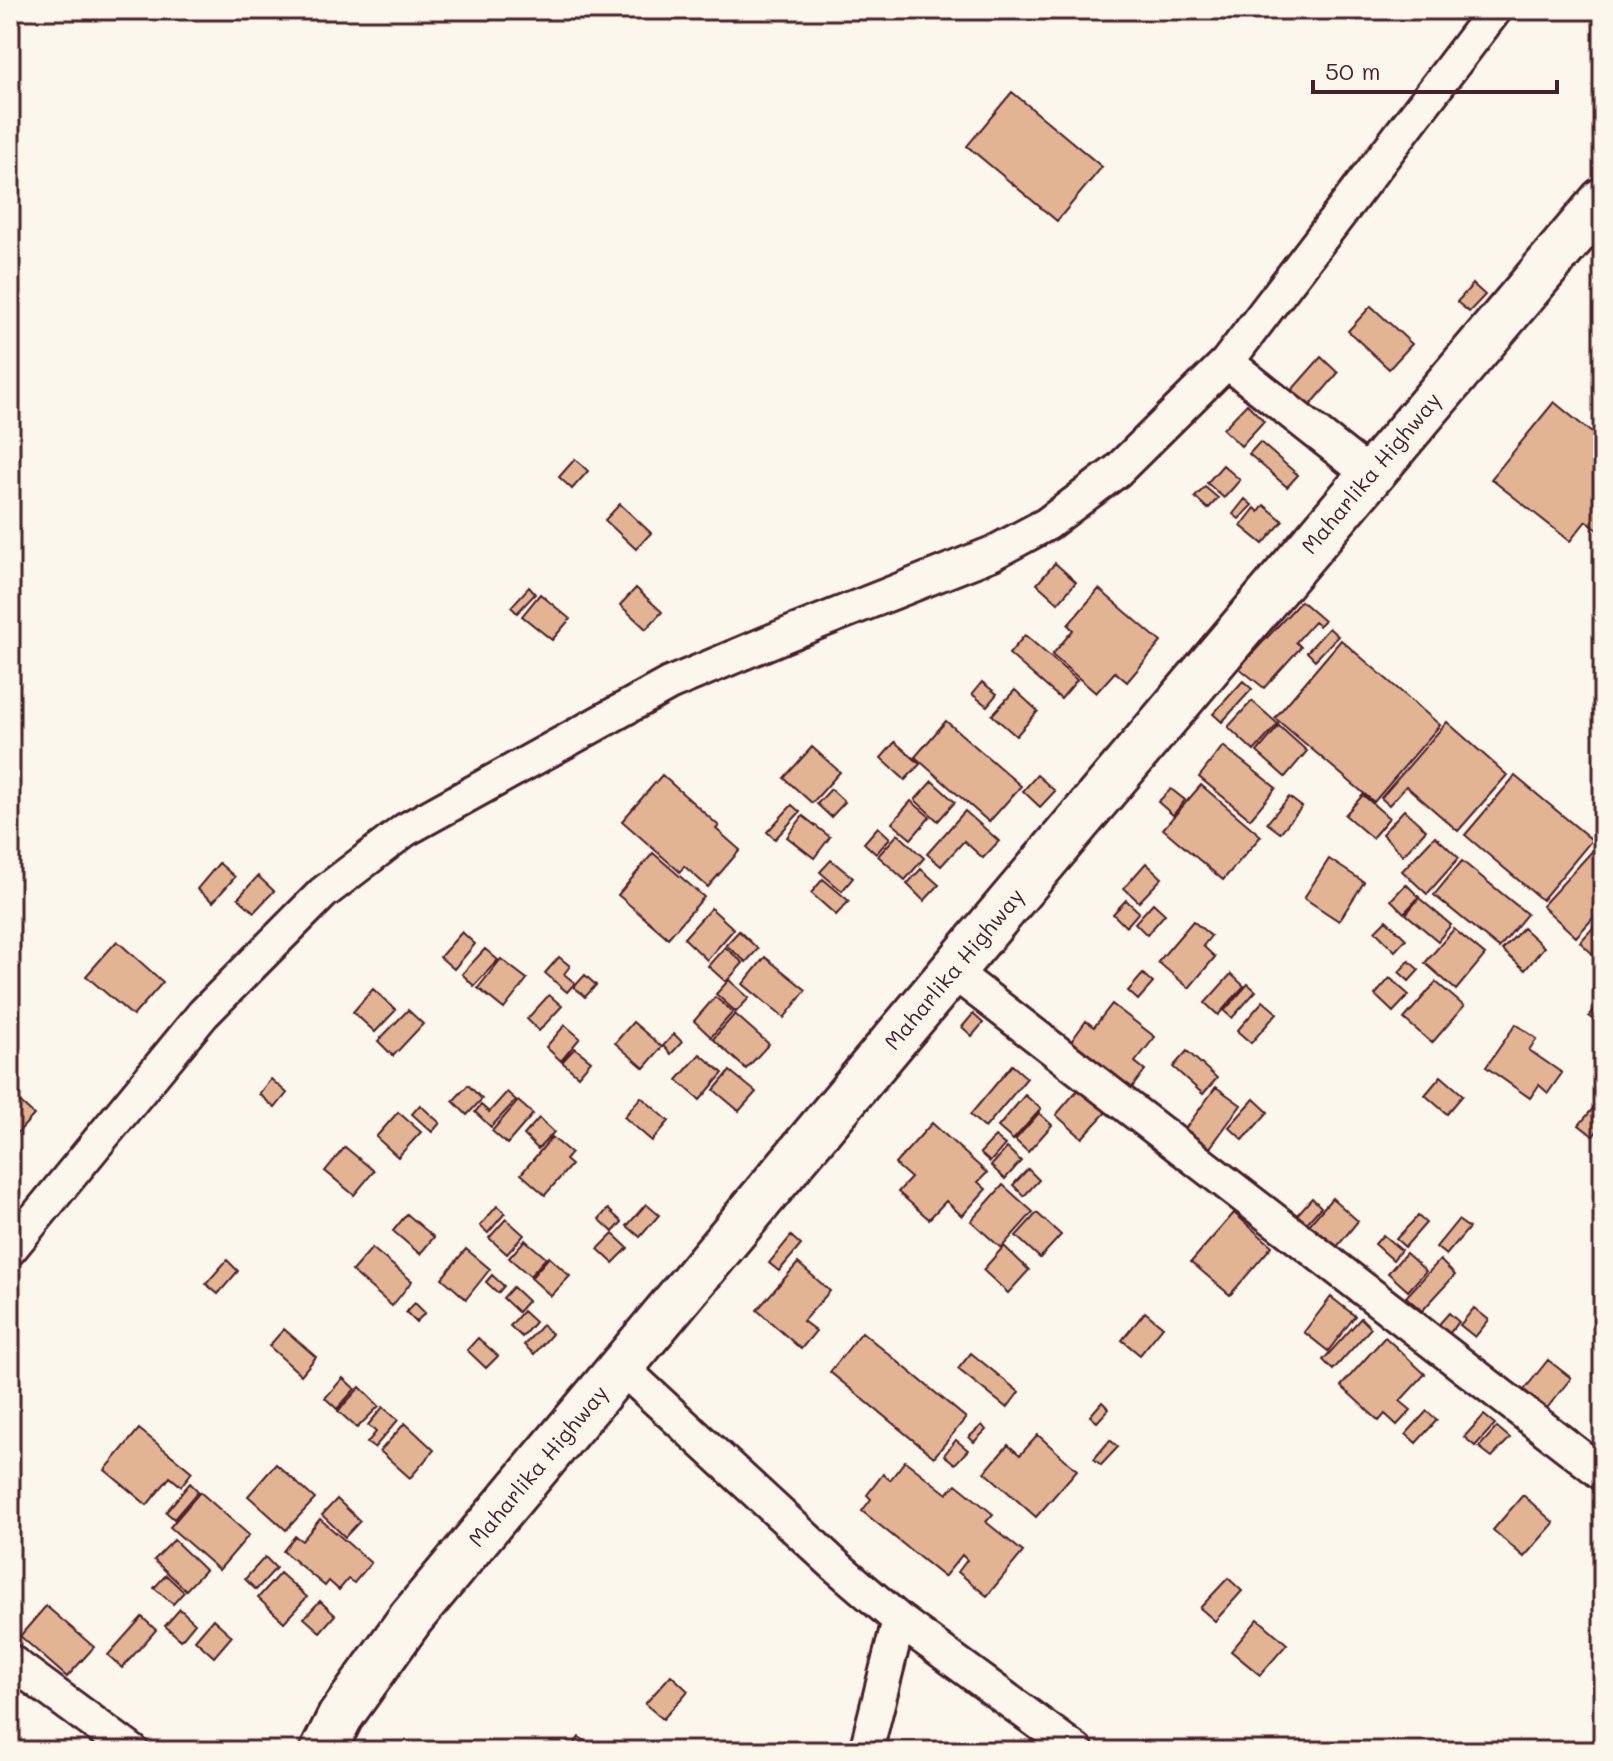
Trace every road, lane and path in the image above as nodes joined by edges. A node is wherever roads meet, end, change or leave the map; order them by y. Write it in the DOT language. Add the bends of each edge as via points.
graph roads {
  1 [pos="1495,10"];
  2 [pos="1603,200"];
  3 [pos="1227,362"];
  4 [pos="1370,475"];
  5 [pos="952,971"];
  6 [pos="10,1249"];
  7 [pos="621,1367"];
  8 [pos="1603,1474"];
  9 [pos="899,1620"];
  10 [pos="10,1661"];
  11 [pos="132,1751"];
  12 [pos="323,1751"];
  13 [pos="866,1751"];
  14 [pos="1077,1751"];
  1 -- 3 [label="street"];
  2 -- 4 [label="highway, Maharlika Highway"];
  3 -- 4 [label="street"];
  3 -- 6 [label="street" via="1117,471 1047,524 993,553 669,684 405,830 323,893 203,1014"];
  4 -- 5 [label="highway, Maharlika Highway"];
  5 -- 7 [label="highway, Maharlika Highway"];
  5 -- 8 [label="street"];
  7 -- 9 [label="street"];
  7 -- 12 [label="highway, Maharlika Highway" via="411,1618 340,1717"];
  9 -- 13 [label="street"];
  9 -- 14 [label="street"];
  10 -- 11 [label="street"];
}
